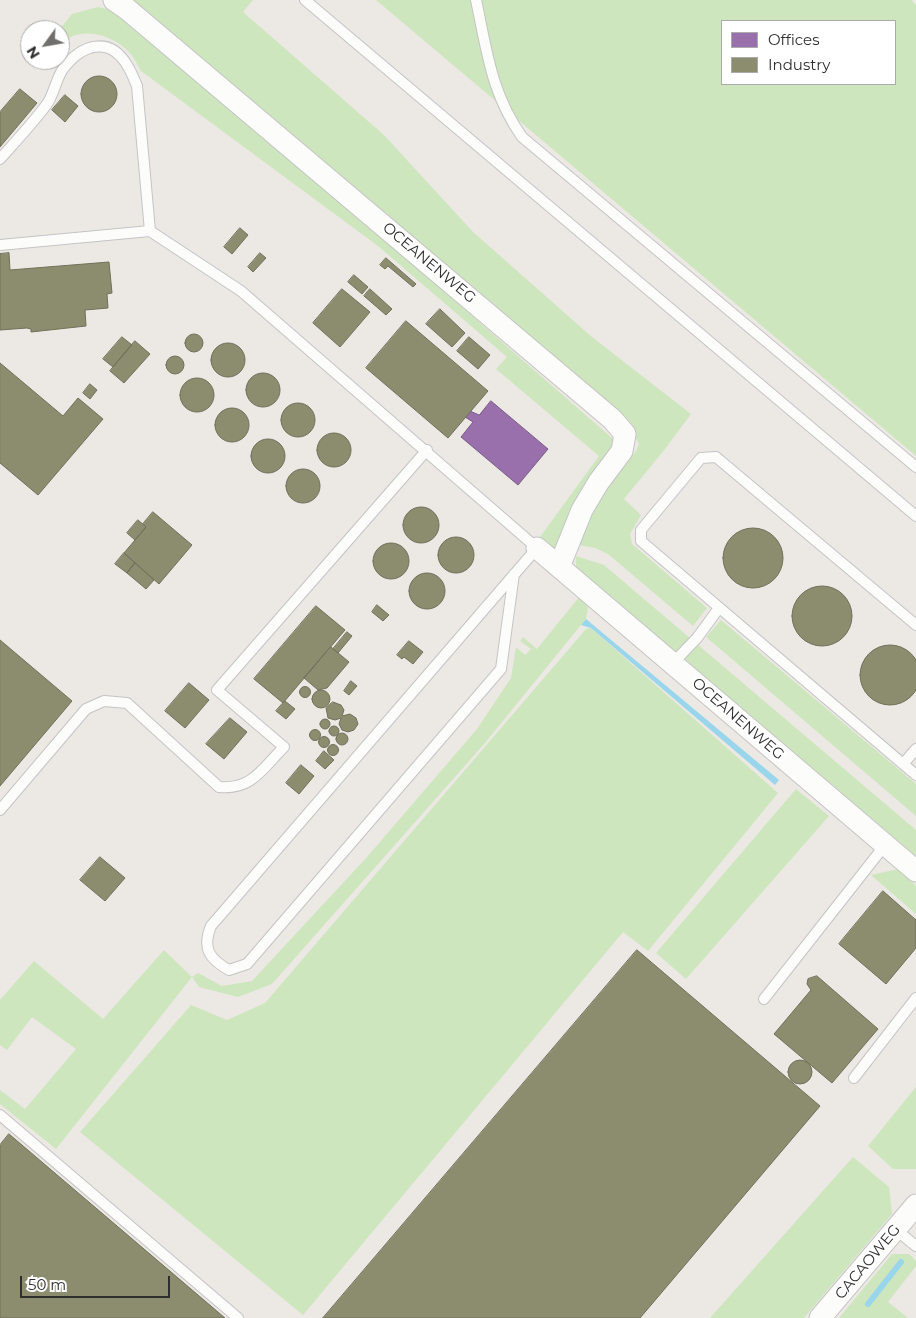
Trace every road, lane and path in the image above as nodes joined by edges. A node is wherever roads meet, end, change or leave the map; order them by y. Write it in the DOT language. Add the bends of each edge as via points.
graph roads {
  1 [pos="114,0"];
  2 [pos="306,0"];
  3 [pos="476,0"];
  4 [pos="0,159"];
  5 [pos="150,231"];
  6 [pos="0,245"];
  7 [pos="427,450"];
  8 [pos="916,467"];
  9 [pos="916,516"];
  10 [pos="537,548"];
  11 [pos="559,568"];
  12 [pos="514,574"];
  13 [pos="720,608"];
  14 [pos="916,625"];
  15 [pos="673,663"];
  16 [pos="916,749"];
  17 [pos="903,764"];
  18 [pos="916,775"];
  19 [pos="0,810"];
  20 [pos="885,845"];
  21 [pos="916,871"];
  22 [pos="764,998"];
  23 [pos="916,998"];
  24 [pos="854,1078"];
  25 [pos="0,1115"];
  26 [pos="916,1206"];
  27 [pos="895,1229"];
  28 [pos="916,1246"];
  29 [pos="238,1318"];
  30 [pos="820,1318"];
  1 -- 11 [label="street, OCEANENWEG" via="612,418 624,434 622,451 582,510"];
  2 -- 9 [label="lane"];
  3 -- 8 [label="lane" via="494,86 506,116 522,137"];
  4 -- 5 [label="lane" via="48,102 62,71 75,55 100,46 115,52 127,64 137,86"];
  5 -- 6 [label="lane"];
  5 -- 7 [label="lane" via="241,291"];
  7 -- 10 [label="lane"];
  7 -- 19 [label="lane" via="217,690 284,746 249,783 234,788 219,787 127,703 104,701 86,709"];
  10 -- 11 [label="street, OCEANENWEG"];
  10 -- 12 [label="lane"];
  11 -- 15 [label="street, OCEANENWEG"];
  12 -- 12 [label="lane" via="211,926 205,940 218,964 229,970 247,964 501,669"];
  13 -- 14 [label="lane" via="641,541 641,530 701,458 716,457"];
  13 -- 15 [label="lane"];
  13 -- 17 [label="lane"];
  15 -- 20 [label="street, OCEANENWEG"];
  16 -- 17 [label="lane"];
  17 -- 18 [label="lane"];
  20 -- 21 [label="street, OCEANENWEG"];
  20 -- 22 [label="lane"];
  23 -- 24 [label="lane"];
  25 -- 29 [label="lane"];
  26 -- 27 [label="street, CACAOWEG"];
  27 -- 28 [label="lane"];
  27 -- 30 [label="street, CACAOWEG"];
}
